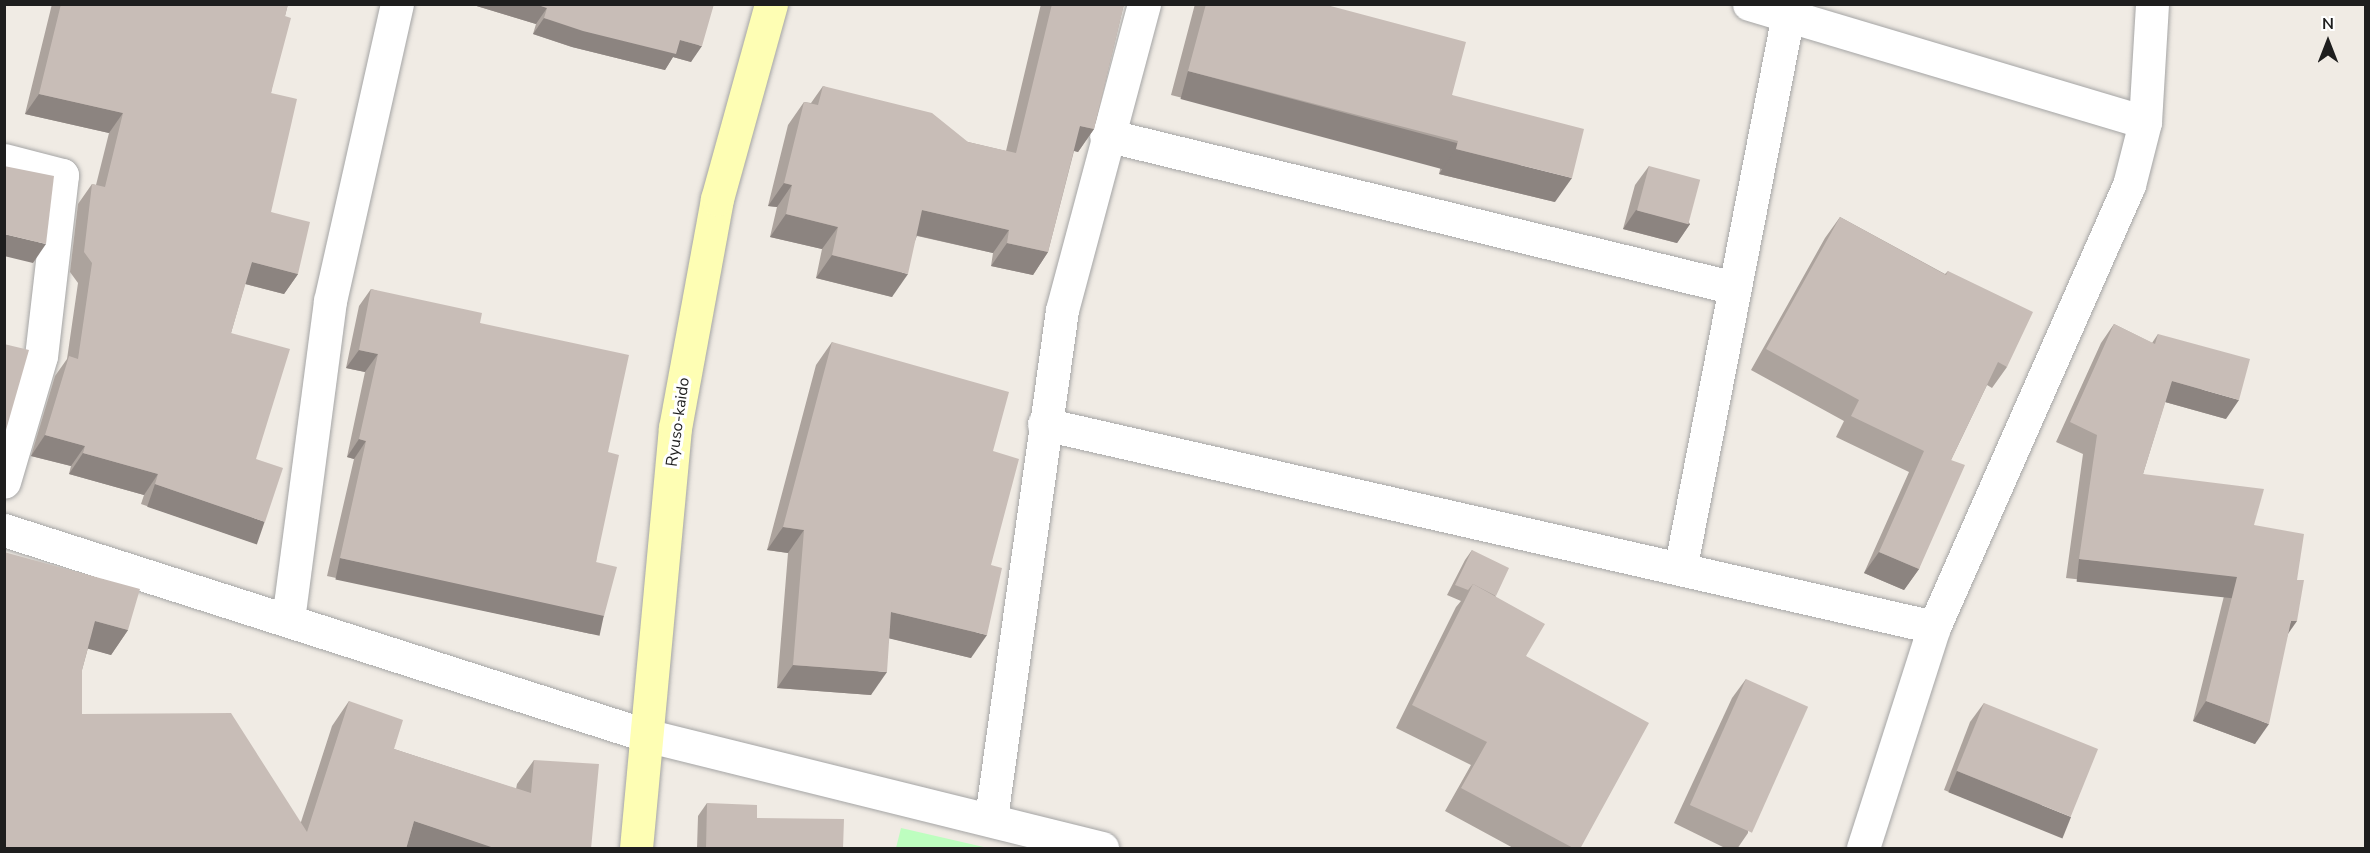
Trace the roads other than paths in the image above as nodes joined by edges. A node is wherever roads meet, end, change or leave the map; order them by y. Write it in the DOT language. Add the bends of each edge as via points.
graph roads {
  1 [pos="397,4"];
  2 [pos="771,4"];
  3 [pos="1144,4"];
  4 [pos="1749,4"];
  5 [pos="2152,4"];
  6 [pos="1789,10"];
  7 [pos="2145,122"];
  8 [pos="1106,135"];
  9 [pos="4,160"];
  10 [pos="1735,288"];
  11 [pos="1044,424"];
  12 [pos="4,482"];
  13 [pos="4,530"];
  14 [pos="1681,565"];
  15 [pos="288,620"];
  16 [pos="1934,627"];
  17 [pos="645,735"];
  18 [pos="991,818"];
  19 [pos="636,849"];
  20 [pos="1102,849"];
  21 [pos="1863,849"];
  1 -- 15 [label="street" via="330,301"];
  2 -- 17 [label="main road, Ryuso-kaido" via="717,199 675,428"];
  3 -- 8 [label="street"];
  4 -- 6 [label="street"];
  5 -- 7 [label="street"];
  6 -- 7 [label="street"];
  6 -- 10 [label="street"];
  7 -- 16 [label="street" via="2129,185"];
  8 -- 10 [label="street"];
  8 -- 11 [label="street" via="1062,310"];
  9 -- 12 [label="street" via="62,175 41,356"];
  10 -- 14 [label="street"];
  11 -- 14 [label="street"];
  11 -- 18 [label="street"];
  13 -- 15 [label="street"];
  14 -- 16 [label="street"];
  15 -- 17 [label="street"];
  16 -- 21 [label="street"];
  17 -- 18 [label="street"];
  17 -- 19 [label="main road, Ryuso-kaido"];
  18 -- 20 [label="street"];
}
